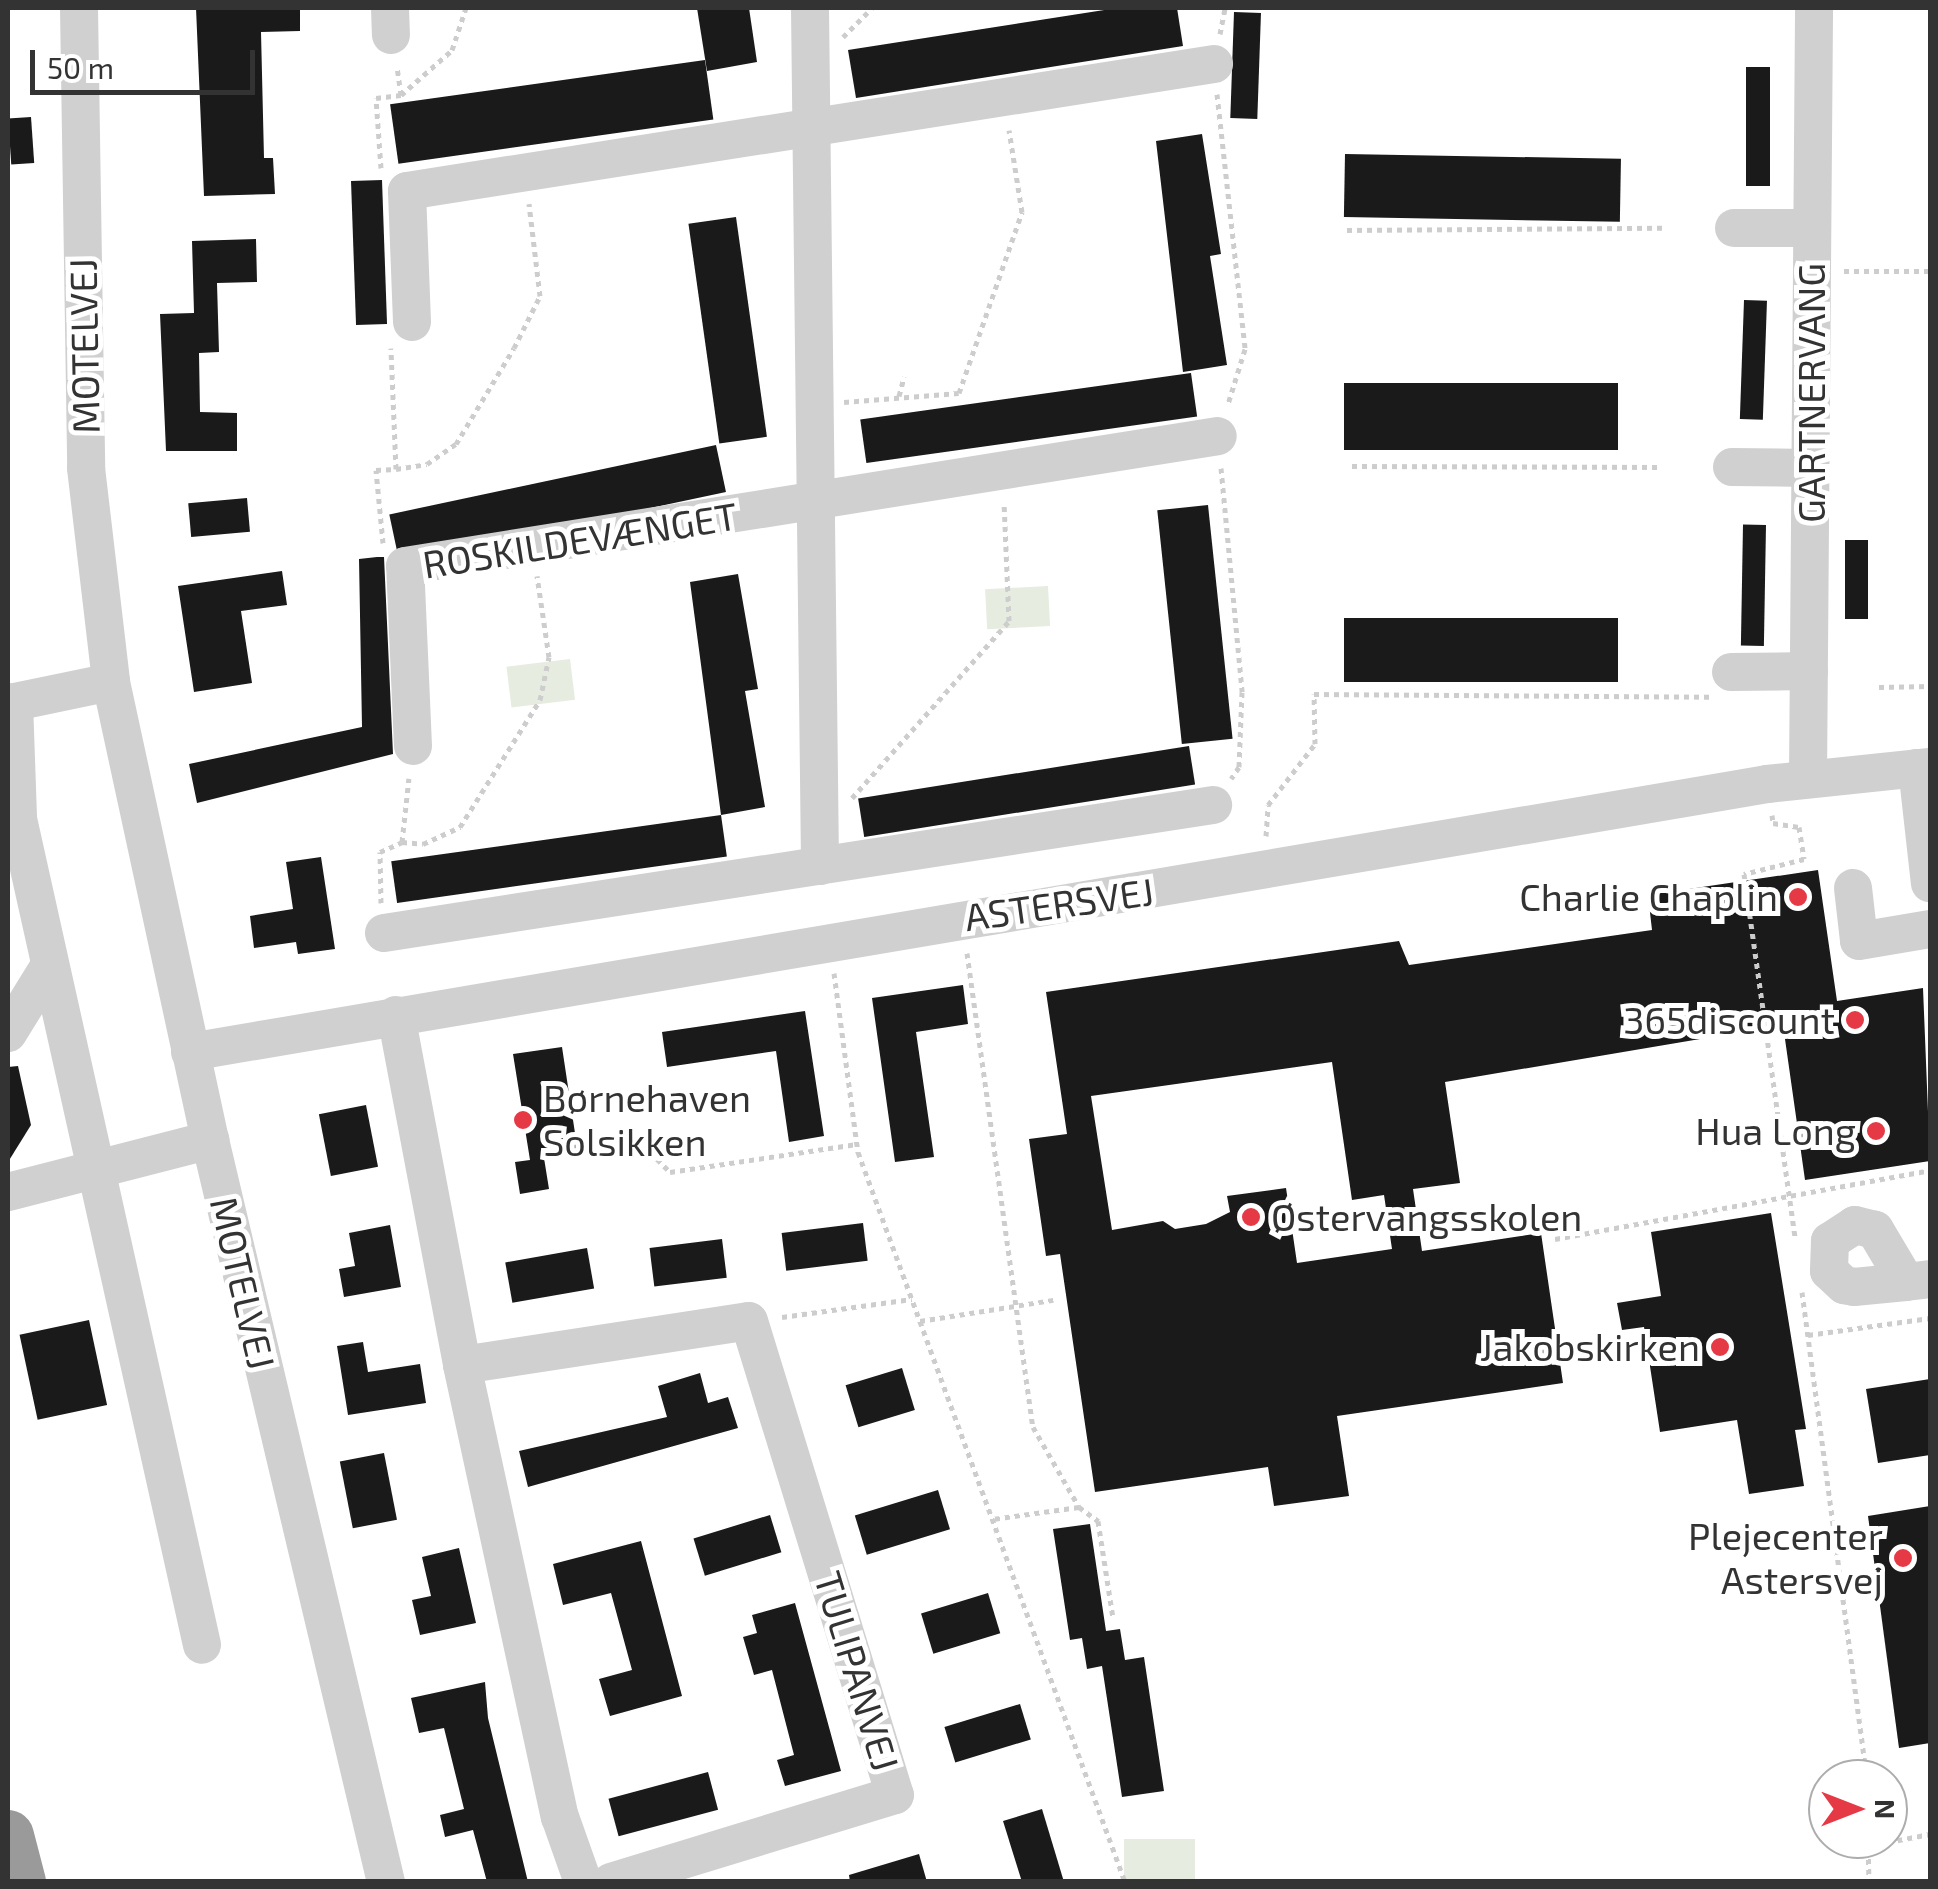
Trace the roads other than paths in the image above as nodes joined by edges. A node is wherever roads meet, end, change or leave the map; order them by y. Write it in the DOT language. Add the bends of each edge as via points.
graph roads {
  1 [pos="78,8"];
  2 [pos="810,8"];
  3 [pos="1814,8"];
  4 [pos="1214,64"];
  5 [pos="813,124"];
  6 [pos="1734,228"];
  7 [pos="1812,228"];
  8 [pos="412,322"];
  9 [pos="1218,436"];
  10 [pos="1732,467"];
  11 [pos="1810,468"];
  12 [pos="811,502"];
  13 [pos="1809,671"];
  14 [pos="1732,672"];
  15 [pos="111,682"];
  16 [pos="412,746"];
  17 [pos="1924,768"];
  18 [pos="1808,779"];
  19 [pos="1213,805"];
  20 [pos="820,850"];
  21 [pos="1929,865"];
  22 [pos="1853,888"];
  23 [pos="1930,929"];
  24 [pos="384,932"];
  25 [pos="50,965"];
  26 [pos="396,1015"];
  27 [pos="8,1033"];
  28 [pos="190,1052"];
  29 [pos="210,1140"];
  30 [pos="96,1168"];
  31 [pos="8,1192"];
  32 [pos="462,1365"];
  33 [pos="202,1645"];
  34 [pos="8,1836"];
  35 [pos="20,1882"];
  36 [pos="386,1882"];
  37 [pos="583,1882"];
  38 [pos="611,1882"];
  1 -- 15 [label="street, MOTELVEJ" via="86,468"];
  2 -- 5 [label="street"];
  3 -- 7 [label="street, GARTNERVANG"];
  4 -- 5 [label="street"];
  5 -- 8 [label="street" via="406,191"];
  5 -- 12 [label="street"];
  6 -- 7 [label="street"];
  7 -- 11 [label="street, GARTNERVANG"];
  9 -- 12 [label="street, ROSKILDEVÆNGET"];
  10 -- 11 [label="street"];
  11 -- 13 [label="street, GARTNERVANG"];
  12 -- 16 [label="street, ROSKILDEVÆNGET" via="405,566"];
  12 -- 20 [label="street"];
  13 -- 14 [label="street"];
  13 -- 18 [label="street, GARTNERVANG"];
  15 -- 25 [label="street" via="14,702 18,820"];
  15 -- 28 [label="street, MOTELVEJ"];
  17 -- 18 [label="street, ASTERSVEJ"];
  17 -- 21 [label="street"];
  18 -- 26 [label="street, ASTERSVEJ"];
  19 -- 20 [label="street"];
  20 -- 24 [label="street"];
  22 -- 23 [label="street" via="1860,941"];
  25 -- 27 [label="street"];
  25 -- 30 [label="street"];
  26 -- 28 [label="street, ASTERSVEJ"];
  26 -- 32 [label="street"];
  28 -- 29 [label="street, MOTELVEJ"];
  29 -- 30 [label="street"];
  29 -- 36 [label="street, MOTELVEJ"];
  30 -- 31 [label="street"];
  30 -- 33 [label="street"];
  32 -- 37 [label="street" via="560,1816"];
  32 -- 38 [label="street, TULIPANVEJ" via="750,1321 895,1795"];
  34 -- 35 [label="highway"];
}
